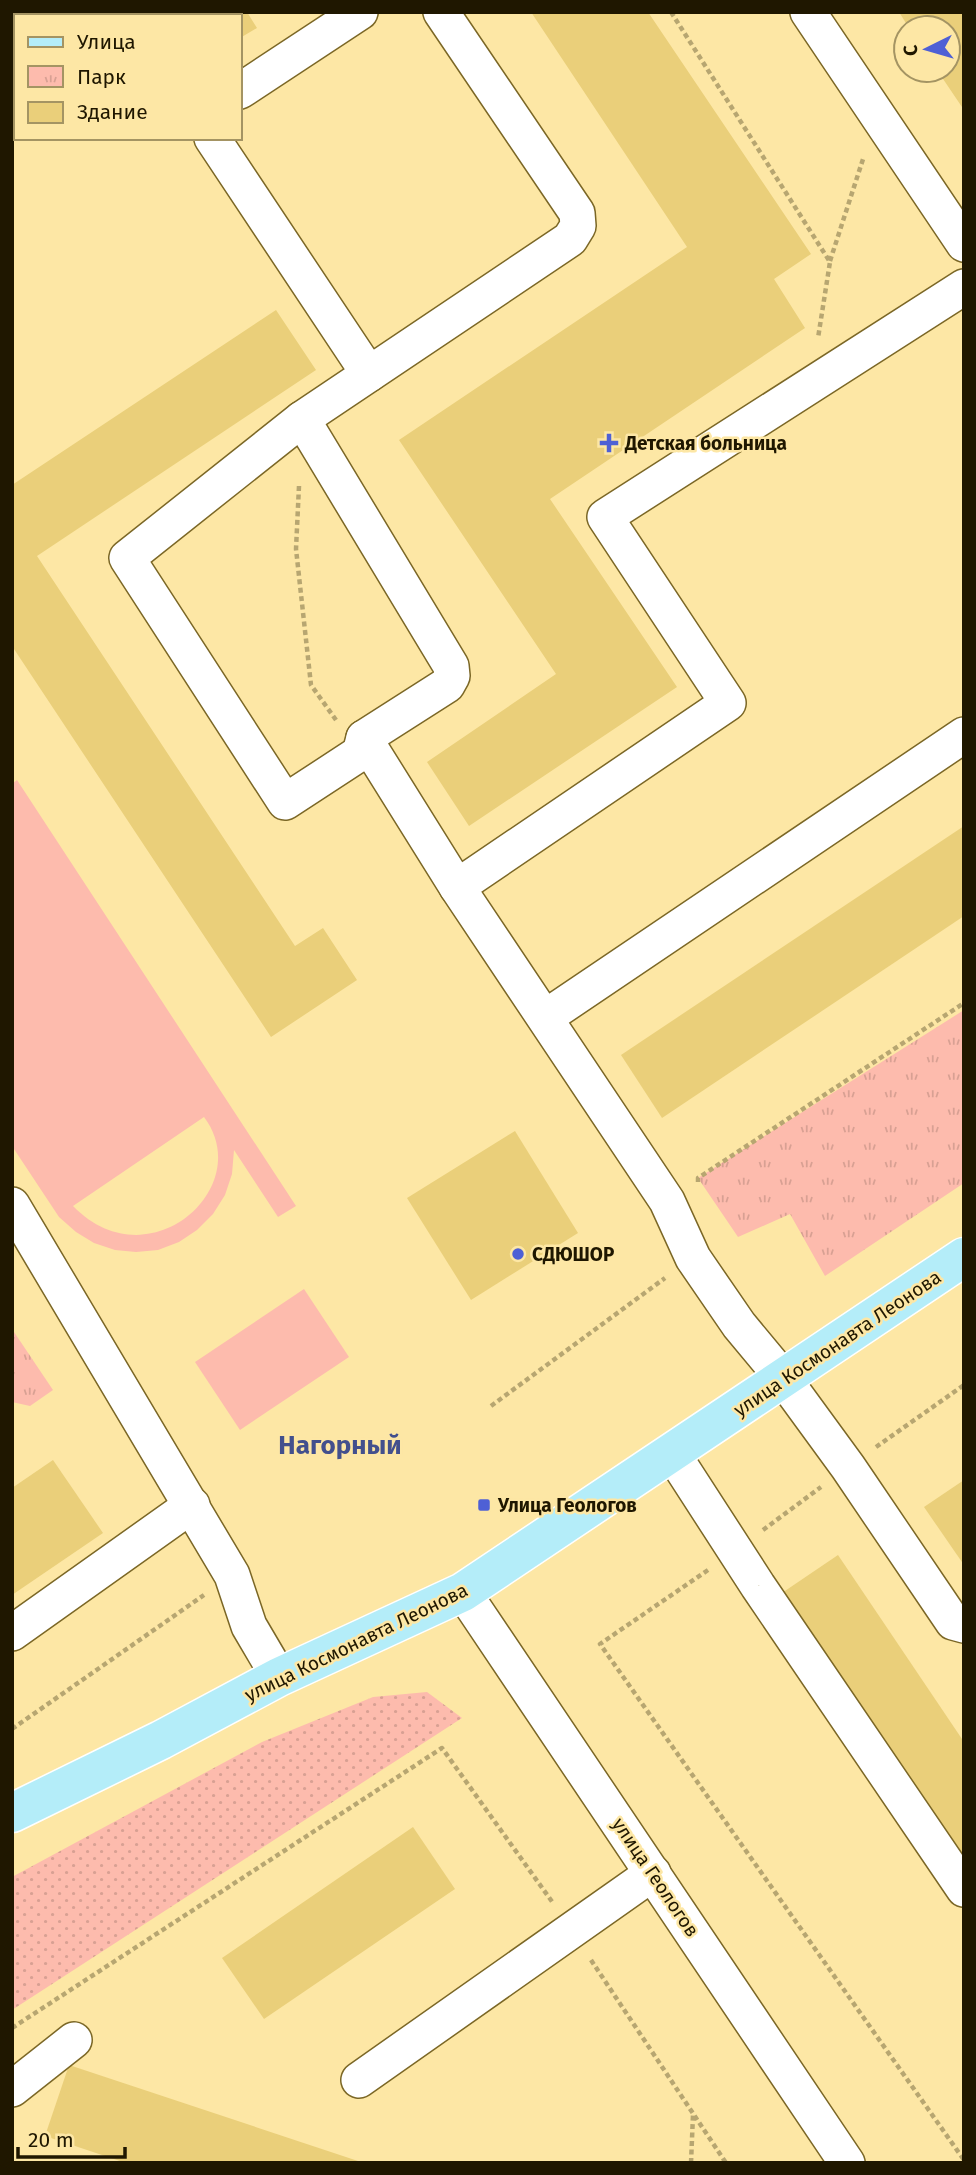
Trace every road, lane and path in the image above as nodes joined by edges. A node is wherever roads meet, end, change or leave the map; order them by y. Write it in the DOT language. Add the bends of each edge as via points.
graph roads {
  1 [pos="360,12"];
  2 [pos="441,12"];
  3 [pos="671,12"];
  4 [pos="808,12"];
  5 [pos="242,90"];
  6 [pos="877,115"];
  7 [pos="213,140"];
  8 [pos="964,244"];
  9 [pos="830,262"];
  10 [pos="964,287"];
  11 [pos="369,374"];
  12 [pos="812,384"];
  13 [pos="302,419"];
  14 [pos="299,484"];
  15 [pos="964,735"];
  16 [pos="362,745"];
  17 [pos="457,887"];
  18 [pos="964,1003"];
  19 [pos="545,1017"];
  20 [pos="697,1192"];
  21 [pos="12,1205"];
  22 [pos="964,1257"];
  23 [pos="693,1258"];
  24 [pos="783,1378"];
  25 [pos="964,1385"];
  26 [pos="491,1406"];
  27 [pos="672,1453"];
  28 [pos="848,1467"];
  29 [pos="192,1505"];
  30 [pos="736,1551"];
  31 [pos="232,1574"];
  32 [pos="463,1592"];
  33 [pos="964,1625"];
  34 [pos="12,1633"];
  35 [pos="279,1676"];
  36 [pos="12,1729"];
  37 [pos="443,1748"];
  38 [pos="12,1813"];
  39 [pos="653,1872"];
  40 [pos="964,1889"];
  41 [pos="12,2028"];
  42 [pos="74,2040"];
  43 [pos="359,2080"];
  44 [pos="12,2090"];
  45 [pos="693,2114"];
  46 [pos="964,2160"];
  47 [pos="691,2163"];
  48 [pos="847,2163"];
  1 -- 5 [label="street"];
  2 -- 11 [label="street" via="578,213 578,226 570,239"];
  3 -- 9 [label="path"];
  4 -- 6 [label="street"];
  6 -- 8 [label="street"];
  6 -- 9 [label="path"];
  7 -- 11 [label="street"];
  9 -- 12 [label="path"];
  10 -- 12 [label="street"];
  11 -- 13 [label="street"];
  12 -- 17 [label="street" via="605,517 728,703"];
  13 -- 16 [label="street" via="451,666 447,685"];
  13 -- 16 [label="street" via="127,558 285,802"];
  14 -- 16 [label="path" via="296,549 311,685"];
  15 -- 19 [label="street"];
  16 -- 17 [label="street"];
  17 -- 19 [label="street"];
  18 -- 20 [label="path" via="698,1178"];
  19 -- 23 [label="street" via="667,1201"];
  21 -- 29 [label="street"];
  22 -- 24 [label="main road, улица Космонавта Леонова"];
  23 -- 24 [label="street"];
  23 -- 26 [label="path"];
  24 -- 27 [label="main road, улица Космонавта Леонова"];
  24 -- 28 [label="street"];
  25 -- 28 [label="path"];
  27 -- 30 [label="street"];
  27 -- 32 [label="main road, улица Космонавта Леонова"];
  28 -- 30 [label="path"];
  28 -- 33 [label="street" via="953,1622"];
  29 -- 31 [label="street"];
  29 -- 34 [label="street"];
  30 -- 40 [label="street"];
  30 -- 46 [label="path" via="600,1644"];
  31 -- 35 [label="street" via="249,1626"];
  31 -- 36 [label="path"];
  32 -- 35 [label="main road, улица Космонавта Леонова"];
  32 -- 39 [label="street, улица Геологов"];
  35 -- 38 [label="main road, улица Космонавта Леонова"];
  37 -- 41 [label="path"];
  39 -- 43 [label="street"];
  39 -- 48 [label="street, улица Геологов"];
  42 -- 44 [label="street"];
  45 -- 47 [label="path"];
}
